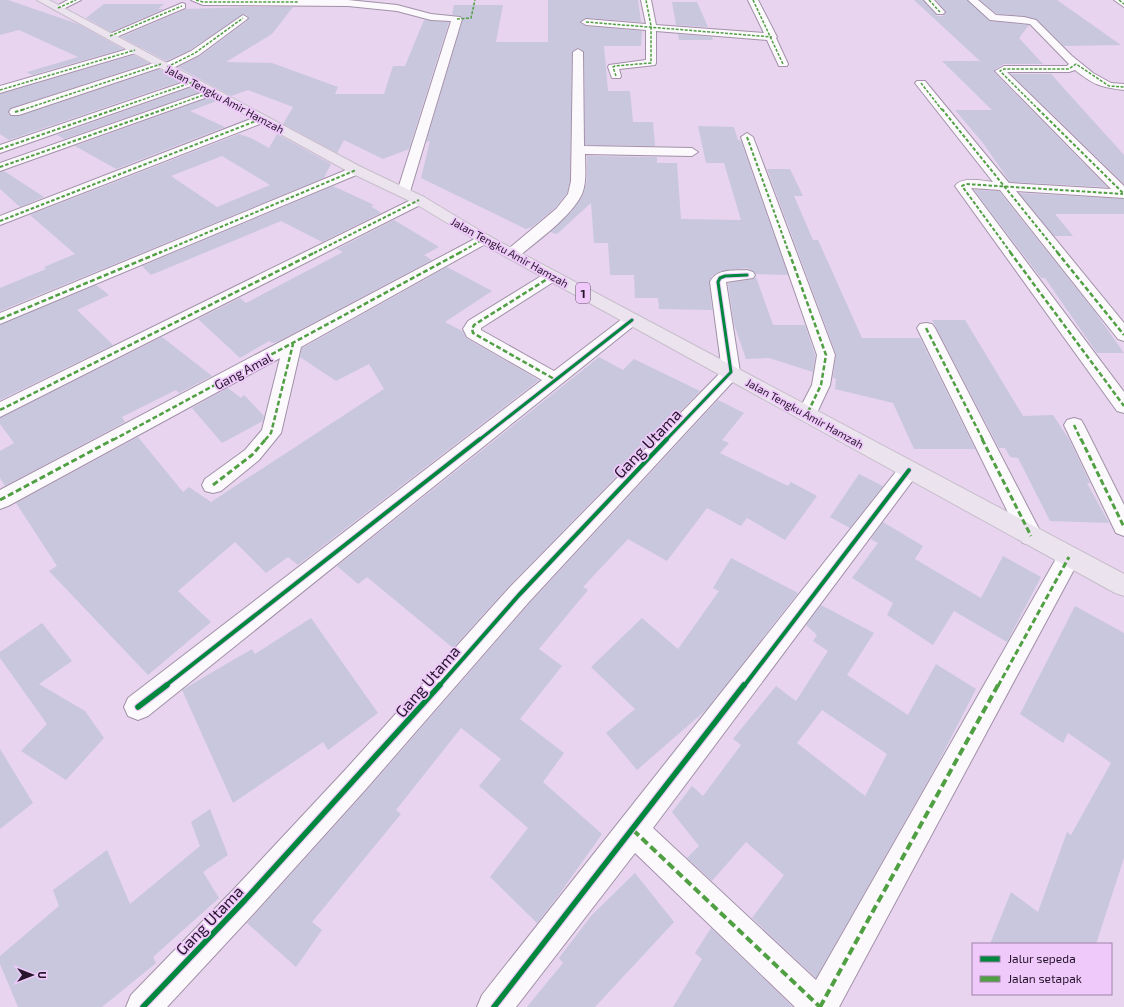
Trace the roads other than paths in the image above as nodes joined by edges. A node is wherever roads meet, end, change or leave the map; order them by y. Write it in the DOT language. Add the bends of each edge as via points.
graph roads {
  1 [pos="42,0"];
  2 [pos="76,0"];
  3 [pos="196,0"];
  4 [pos="646,0"];
  5 [pos="753,0"];
  6 [pos="929,0"];
  7 [pos="973,0"];
  8 [pos="1119,0"];
  9 [pos="298,1"];
  10 [pos="1124,4"];
  11 [pos="182,6"];
  12 [pos="58,8"];
  13 [pos="940,12"];
  14 [pos="243,18"];
  15 [pos="586,22"];
  16 [pos="651,26"];
  17 [pos="110,36"];
  18 [pos="772,37"];
  19 [pos="135,50"];
  20 [pos="578,52"];
  21 [pos="783,64"];
  22 [pos="1076,64"];
  23 [pos="164,66"];
  24 [pos="616,76"];
  25 [pos="193,82"];
  26 [pos="921,82"];
  27 [pos="1124,87"];
  28 [pos="0,90"];
  29 [pos="212,92"];
  30 [pos="15,112"];
  31 [pos="262,119"];
  32 [pos="747,137"];
  33 [pos="0,149"];
  34 [pos="579,150"];
  35 [pos="692,152"];
  36 [pos="0,167"];
  37 [pos="356,170"];
  38 [pos="1006,186"];
  39 [pos="1124,194"];
  40 [pos="411,196"];
  41 [pos="0,221"];
  42 [pos="484,239"];
  43 [pos="512,254"];
  44 [pos="747,275"];
  45 [pos="552,276"];
  46 [pos="0,319"];
  47 [pos="632,320"];
  48 [pos="926,328"];
  49 [pos="1124,335"];
  50 [pos="293,344"];
  51 [pos="731,372"];
  52 [pos="556,380"];
  53 [pos="1124,406"];
  54 [pos="0,410"];
  55 [pos="807,414"];
  56 [pos="1074,425"];
  57 [pos="909,470"];
  58 [pos="213,485"];
  59 [pos="0,500"];
  60 [pos="1124,527"];
  61 [pos="1031,536"];
  62 [pos="1069,557"];
  63 [pos="1124,586"];
  64 [pos="138,707"];
  65 [pos="633,830"];
  66 [pos="143,1007"];
  67 [pos="494,1007"];
  68 [pos="820,1007"];
  1 -- 12 [label="main road, Jalan Tengku Amir Hamzah / 1"];
  2 -- 12 [label="street"];
  3 -- 9 [label="street"];
  4 -- 16 [label="street"];
  5 -- 18 [label="street"];
  6 -- 13 [label="street"];
  7 -- 22 [label="street" via="994,18 1032,22"];
  8 -- 10 [label="street"];
  9 -- 40 [label="street" via="397,8 431,17 457,19"];
  11 -- 17 [label="street"];
  12 -- 17 [label="main road, Jalan Tengku Amir Hamzah / 1"];
  14 -- 23 [label="street" via="195,53"];
  15 -- 16 [label="street"];
  16 -- 18 [label="street"];
  16 -- 24 [label="street" via="651,64 615,66 613,67"];
  17 -- 19 [label="main road, Jalan Tengku Amir Hamzah / 1"];
  18 -- 21 [label="street"];
  19 -- 23 [label="main road, Jalan Tengku Amir Hamzah / 1"];
  19 -- 28 [label="street"];
  20 -- 34 [label="street"];
  22 -- 27 [label="street" via="1109,86"];
  22 -- 39 [label="street" via="1069,68 1000,71"];
  23 -- 25 [label="main road, Jalan Tengku Amir Hamzah / 1"];
  23 -- 30 [label="street"];
  25 -- 29 [label="main road, Jalan Tengku Amir Hamzah / 1"];
  25 -- 33 [label="street"];
  26 -- 38 [label="street"];
  29 -- 31 [label="main road, Jalan Tengku Amir Hamzah / 1"];
  29 -- 36 [label="street"];
  31 -- 37 [label="main road, Jalan Tengku Amir Hamzah / 1"];
  31 -- 41 [label="street"];
  32 -- 55 [label="street" via="826,355 821,385"];
  34 -- 35 [label="street"];
  34 -- 43 [label="street" via="575,194"];
  37 -- 40 [label="main road, Jalan Tengku Amir Hamzah / 1"];
  37 -- 46 [label="street"];
  38 -- 39 [label="street"];
  38 -- 49 [label="street"];
  38 -- 53 [label="street" via="962,186"];
  40 -- 42 [label="main road, Jalan Tengku Amir Hamzah / 1"];
  40 -- 54 [label="street"];
  42 -- 43 [label="main road, Jalan Tengku Amir Hamzah / 1"];
  42 -- 50 [label="street, Gang Amal"];
  43 -- 45 [label="main road, Jalan Tengku Amir Hamzah / 1"];
  44 -- 51 [label="street" via="725,276 718,282"];
  45 -- 47 [label="main road, Jalan Tengku Amir Hamzah / 1"];
  45 -- 52 [label="street" via="474,325 472,329 473,334"];
  47 -- 51 [label="main road, Jalan Tengku Amir Hamzah / 1"];
  47 -- 52 [label="street"];
  48 -- 61 [label="street"];
  50 -- 58 [label="street" via="271,433 252,455"];
  50 -- 59 [label="street, Gang Amal"];
  51 -- 55 [label="main road, Jalan Tengku Amir Hamzah / 1"];
  51 -- 66 [label="street, Gang Utama" via="519,595 356,779"];
  52 -- 64 [label="street"];
  55 -- 57 [label="main road, Jalan Tengku Amir Hamzah / 1"];
  56 -- 60 [label="street"];
  57 -- 61 [label="main road, Jalan Tengku Amir Hamzah / 1"];
  57 -- 65 [label="street"];
  61 -- 62 [label="main road, Jalan Tengku Amir Hamzah / 1"];
  62 -- 63 [label="main road, Jalan Tengku Amir Hamzah / 1"];
  62 -- 68 [label="street"];
  65 -- 67 [label="street"];
  65 -- 68 [label="street"];
}
